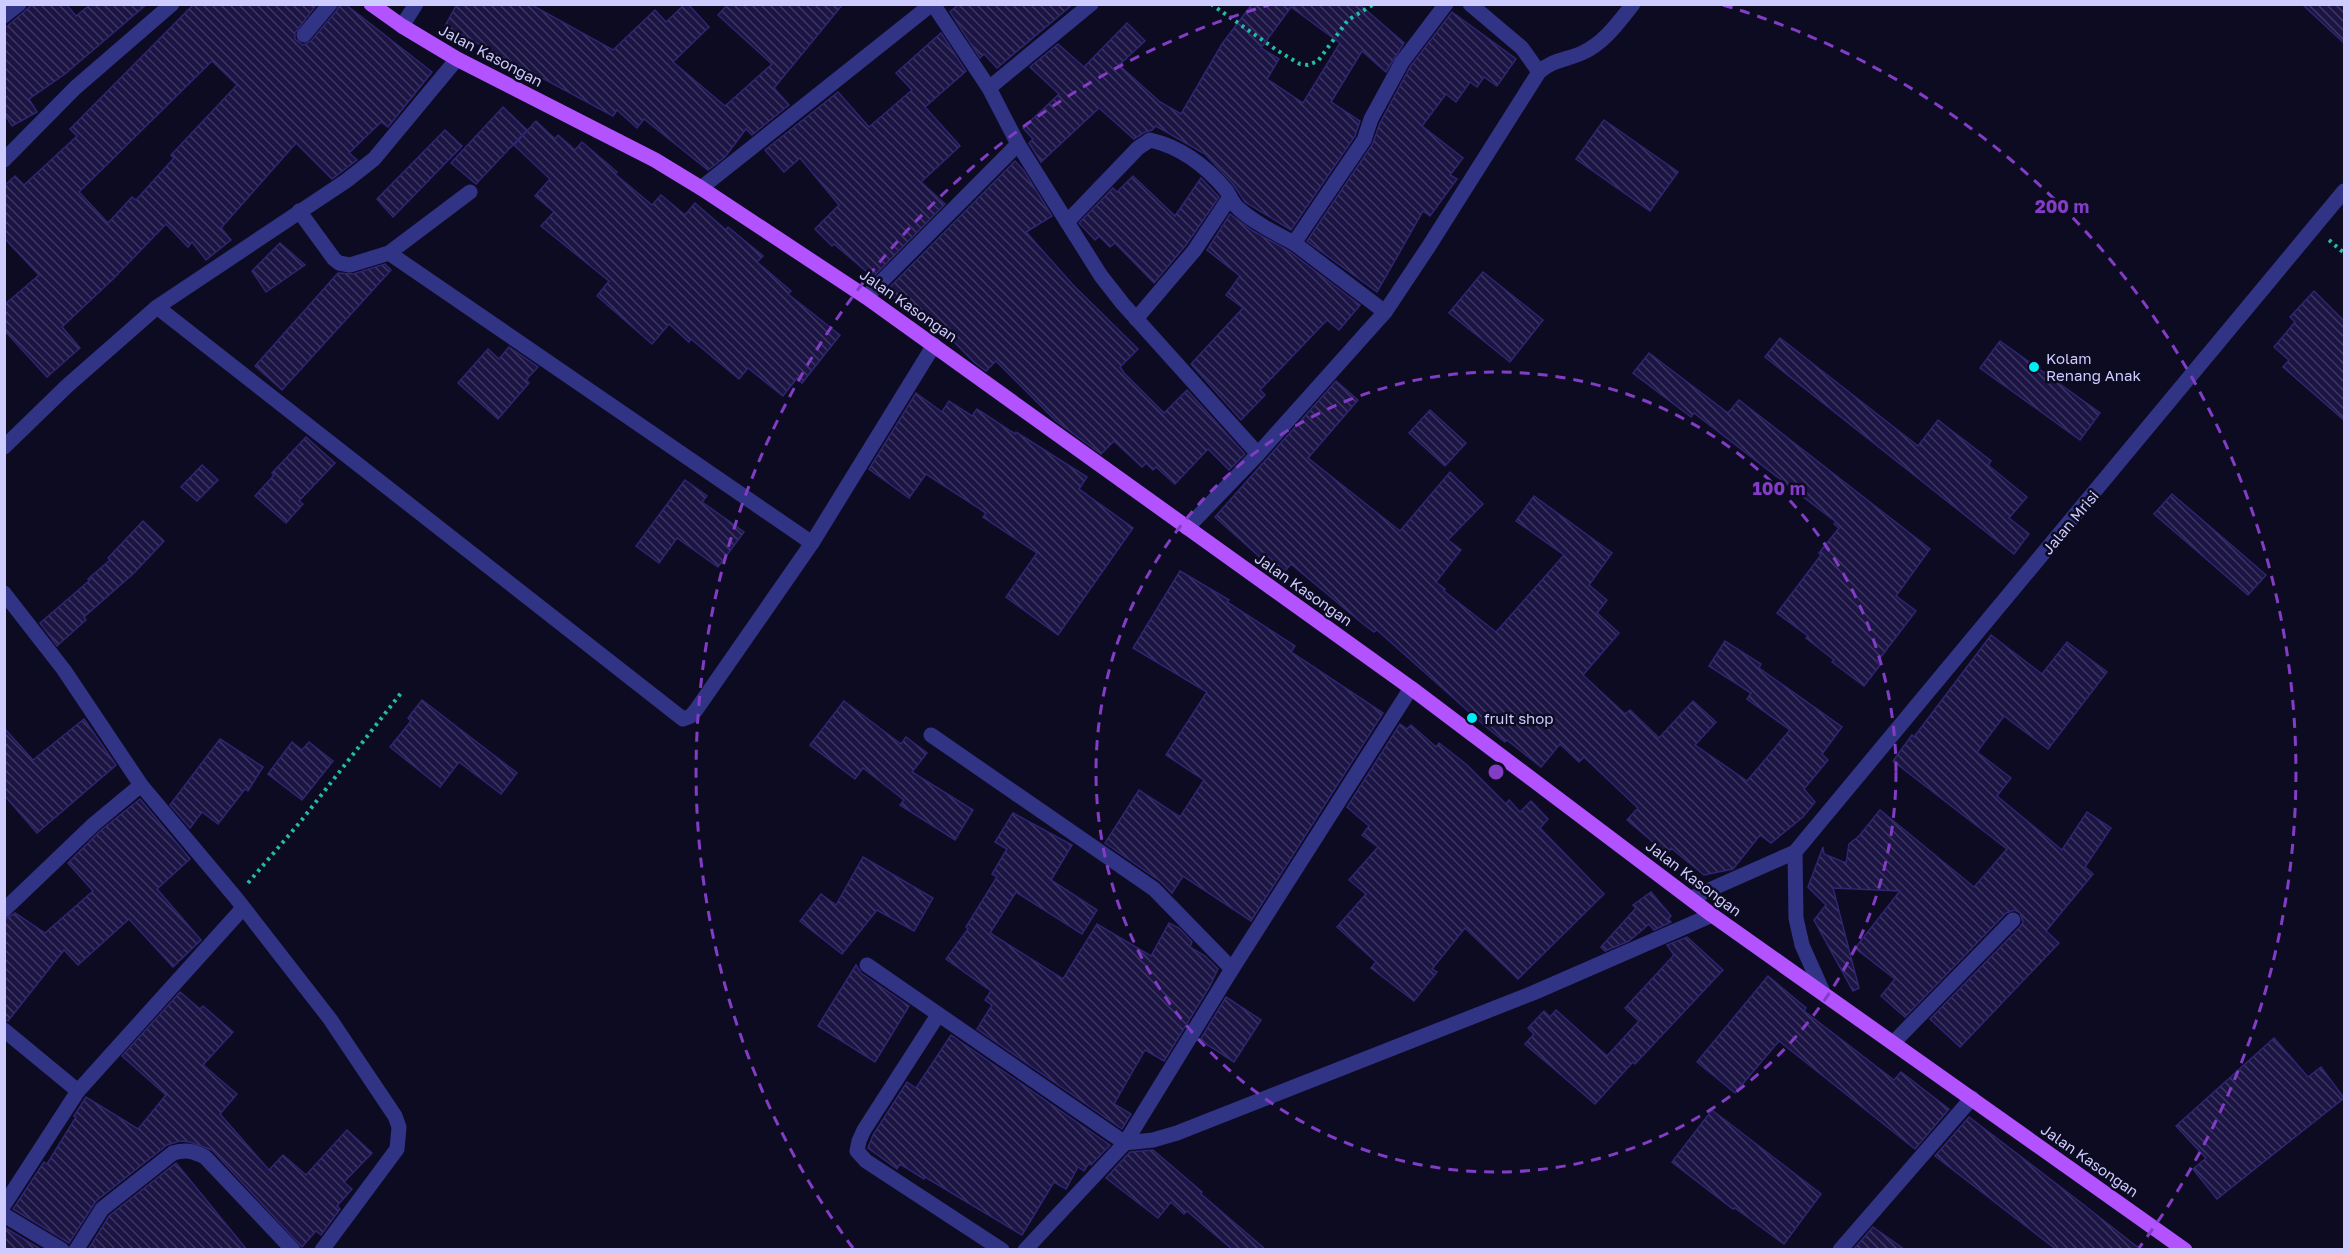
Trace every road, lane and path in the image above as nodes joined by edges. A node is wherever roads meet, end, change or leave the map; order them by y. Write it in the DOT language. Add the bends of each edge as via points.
graph roads {
  1 [pos="19,4"];
  2 [pos="172,4"];
  3 [pos="330,4"];
  4 [pos="371,4"];
  5 [pos="416,4"];
  6 [pos="932,4"];
  7 [pos="1091,4"];
  8 [pos="1211,4"];
  9 [pos="1374,4"];
  10 [pos="1446,4"];
  11 [pos="1470,4"];
  12 [pos="1633,4"];
  13 [pos="4,16"];
  14 [pos="402,26"];
  15 [pos="304,35"];
  16 [pos="457,60"];
  17 [pos="1539,72"];
  18 [pos="989,88"];
  19 [pos="1018,144"];
  20 [pos="4,160"];
  21 [pos="701,188"];
  22 [pos="2344,191"];
  23 [pos="470,192"];
  24 [pos="1230,198"];
  25 [pos="299,211"];
  26 [pos="1067,222"];
  27 [pos="1294,243"];
  28 [pos="389,253"];
  29 [pos="866,297"];
  30 [pos="158,307"];
  31 [pos="1384,312"];
  32 [pos="1136,319"];
  33 [pos="934,345"];
  34 [pos="4,447"];
  35 [pos="1258,454"];
  36 [pos="1187,528"];
  37 [pos="813,543"];
  38 [pos="4,593"];
  39 [pos="1412,688"];
  40 [pos="401,693"];
  41 [pos="931,735"];
  42 [pos="141,785"];
  43 [pos="1795,852"];
  44 [pos="1691,898"];
  45 [pos="240,903"];
  46 [pos="4,910"];
  47 [pos="1712,915"];
  48 [pos="2013,920"];
  49 [pos="867,965"];
  50 [pos="1232,969"];
  51 [pos="1823,992"];
  52 [pos="938,1015"];
  53 [pos="4,1030"];
  54 [pos="1894,1042"];
  55 [pos="78,1091"];
  56 [pos="1972,1098"];
  57 [pos="1125,1143"];
  58 [pos="4,1205"];
  59 [pos="4,1215"];
  60 [pos="62,1250"];
  61 [pos="76,1250"];
  62 [pos="293,1250"];
  63 [pos="322,1250"];
  64 [pos="1002,1250"];
  65 [pos="1024,1250"];
  66 [pos="1840,1250"];
  67 [pos="2185,1250"];
  1 -- 13 [label="street"];
  2 -- 20 [label="street" via="75,88"];
  3 -- 15 [label="street"];
  4 -- 14 [label="main road, Jalan Kasongan"];
  5 -- 14 [label="street"];
  6 -- 18 [label="street"];
  6 -- 21 [label="street"];
  7 -- 18 [label="street"];
  8 -- 9 [label="path" via="1278,51 1308,65 1318,61 1348,20"];
  10 -- 27 [label="street" via="1402,62 1364,140"];
  11 -- 17 [label="street" via="1522,48"];
  12 -- 17 [label="street" via="1608,36 1581,54 1550,63"];
  14 -- 16 [label="main road, Jalan Kasongan"];
  16 -- 21 [label="main road, Jalan Kasongan" via="625,144"];
  16 -- 25 [label="street" via="374,159"];
  17 -- 31 [label="street"];
  18 -- 19 [label="street"];
  19 -- 26 [label="street"];
  19 -- 29 [label="street"];
  21 -- 29 [label="main road, Jalan Kasongan"];
  22 -- 43 [label="street, Jalan Mrisi"];
  23 -- 28 [label="street"];
  24 -- 26 [label="street" via="1188,154 1150,140"];
  24 -- 27 [label="street" via="1237,208 1265,228"];
  24 -- 32 [label="street" via="1194,251"];
  25 -- 28 [label="street" via="339,263 350,264"];
  25 -- 30 [label="street"];
  26 -- 32 [label="street" via="1101,276"];
  27 -- 31 [label="street"];
  28 -- 37 [label="street"];
  29 -- 33 [label="main road, Jalan Kasongan"];
  30 -- 34 [label="street"];
  30 -- 37 [label="street" via="683,719 691,717"];
  31 -- 35 [label="street"];
  32 -- 35 [label="street"];
  33 -- 36 [label="main road, Jalan Kasongan"];
  33 -- 37 [label="street"];
  35 -- 36 [label="street"];
  36 -- 39 [label="main road, Jalan Kasongan"];
  38 -- 42 [label="street" via="64,670"];
  39 -- 44 [label="main road, Jalan Kasongan"];
  39 -- 50 [label="street"];
  40 -- 45 [label="path"];
  41 -- 50 [label="street" via="1154,889"];
  42 -- 45 [label="street"];
  42 -- 46 [label="street"];
  43 -- 44 [label="street"];
  43 -- 51 [label="street" via="1796,918 1802,945"];
  44 -- 47 [label="main road, Jalan Kasongan"];
  45 -- 55 [label="street"];
  45 -- 63 [label="street" via="330,1019 399,1127 399,1140 391,1159"];
  47 -- 51 [label="main road, Jalan Kasongan"];
  47 -- 57 [label="street" via="1533,993 1177,1133"];
  48 -- 54 [label="street"];
  49 -- 52 [label="street"];
  50 -- 57 [label="street"];
  51 -- 54 [label="main road, Jalan Kasongan"];
  52 -- 57 [label="street"];
  52 -- 64 [label="street" via="864,1130 857,1151 866,1161"];
  53 -- 55 [label="street"];
  54 -- 56 [label="main road, Jalan Kasongan"];
  55 -- 58 [label="street"];
  56 -- 66 [label="street"];
  56 -- 67 [label="main road, Jalan Kasongan"];
  57 -- 65 [label="street"];
  59 -- 60 [label="street"];
  61 -- 62 [label="street" via="102,1209 173,1153 184,1150 205,1157"];
}
